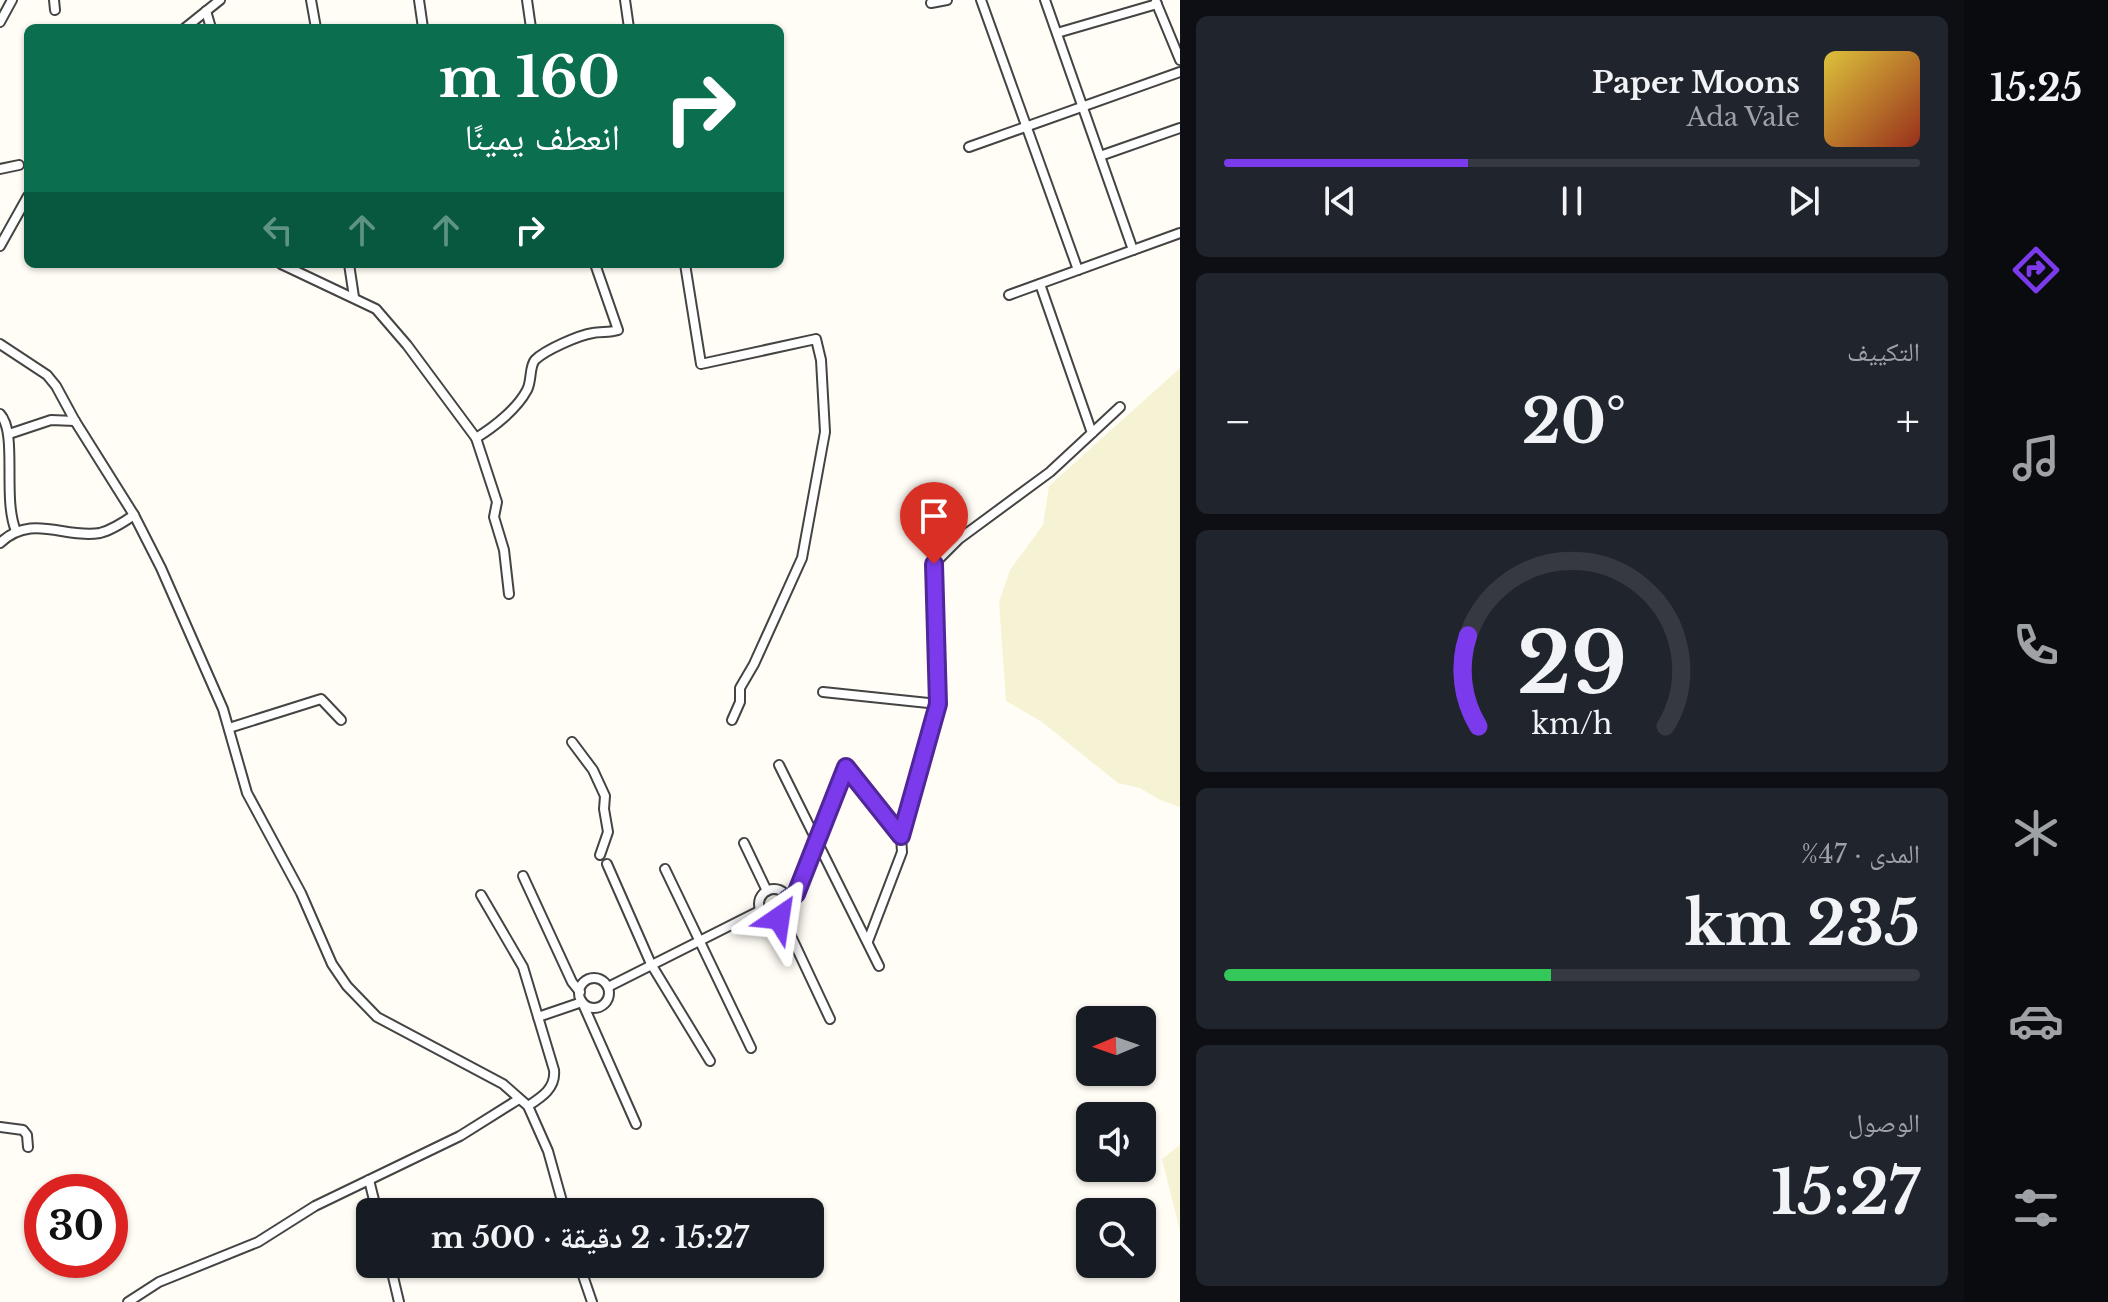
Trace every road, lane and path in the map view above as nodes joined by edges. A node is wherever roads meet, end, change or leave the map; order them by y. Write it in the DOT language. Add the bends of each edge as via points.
graph roads {
  1 [pos="12,0"];
  2 [pos="219,0"];
  3 [pos="311,0"];
  4 [pos="419,0"];
  5 [pos="527,0"];
  6 [pos="625,0"];
  7 [pos="947,0"];
  8 [pos="981,0"];
  9 [pos="1045,0"];
  10 [pos="1156,2"];
  11 [pos="931,3"];
  12 [pos="206,11"];
  13 [pos="0,22"];
  14 [pos="190,24"];
  15 [pos="210,24"];
  16 [pos="315,24"];
  17 [pos="422,24"];
  18 [pos="530,24"];
  19 [pos="628,24"];
  20 [pos="1057,33"];
  21 [pos="1180,60"];
  22 [pos="1180,72"];
  23 [pos="1083,107"];
  24 [pos="1025,127"];
  25 [pos="1180,128"];
  26 [pos="969,147"];
  27 [pos="1100,156"];
  28 [pos="19,165"];
  29 [pos="0,169"];
  30 [pos="24,203"];
  31 [pos="1180,233"];
  32 [pos="0,246"];
  33 [pos="1133,250"];
  34 [pos="289,268"];
  35 [pos="350,268"];
  36 [pos="596,268"];
  37 [pos="686,268"];
  38 [pos="1078,270"];
  39 [pos="1040,284"];
  40 [pos="1009,295"];
  41 [pos="354,297"];
  42 [pos="0,344"];
  43 [pos="1120,407"];
  44 [pos="0,414"];
  45 [pos="75,421"];
  46 [pos="1092,433"];
  47 [pos="9,434"];
  48 [pos="476,438"];
  49 [pos="134,515"];
  50 [pos="16,531"];
  51 [pos="0,543"];
  52 [pos="509,594"];
  53 [pos="823,692"];
  54 [pos="938,704"];
  55 [pos="341,720"];
  56 [pos="732,720"];
  57 [pos="229,728"];
  58 [pos="572,742"];
  59 [pos="779,765"];
  60 [pos="901,836"];
  61 [pos="818,839"];
  62 [pos="744,843"];
  63 [pos="600,855"];
  64 [pos="607,864"];
  65 [pos="665,869"];
  66 [pos="523,876"];
  67 [pos="767,891"];
  68 [pos="481,895"];
  69 [pos="788,899"];
  70 [pos="761,910"];
  71 [pos="782,917"];
  72 [pos="698,941"];
  73 [pos="868,941"];
  74 [pos="651,964"];
  75 [pos="879,966"];
  76 [pos="608,987"];
  77 [pos="581,997"];
  78 [pos="538,1017"];
  79 [pos="830,1019"];
  80 [pos="751,1048"];
  81 [pos="710,1061"];
  82 [pos="519,1099"];
  83 [pos="528,1106"];
  84 [pos="636,1124"];
  85 [pos="0,1127"];
  86 [pos="28,1147"];
  87 [pos="369,1180"];
  88 [pos="374,1198"];
  89 [pos="561,1198"];
  90 [pos="393,1278"];
  91 [pos="584,1278"];
  92 [pos="128,1302"];
  93 [pos="399,1302"];
  94 [pos="592,1302"];
  1 -- 13 [label="street"];
  2 -- 12 [label="street"];
  3 -- 16 [label="street"];
  4 -- 17 [label="street"];
  5 -- 18 [label="street"];
  6 -- 19 [label="street"];
  7 -- 11 [label="street"];
  8 -- 24 [label="street"];
  9 -- 20 [label="street"];
  10 -- 20 [label="street"];
  10 -- 21 [label="street"];
  12 -- 14 [label="street"];
  12 -- 15 [label="street"];
  20 -- 23 [label="street"];
  22 -- 23 [label="street"];
  23 -- 24 [label="street"];
  23 -- 27 [label="street"];
  24 -- 26 [label="street"];
  24 -- 38 [label="street"];
  25 -- 27 [label="street"];
  27 -- 33 [label="street"];
  28 -- 29 [label="street"];
  30 -- 32 [label="street"];
  31 -- 33 [label="street"];
  33 -- 38 [label="street"];
  34 -- 41 [label="street"];
  35 -- 41 [label="street"];
  36 -- 48 [label="street" via="618,330 593,332 537,358 526,393"];
  37 -- 56 [label="street" via="701,364 816,339 821,360 825,432 802,558 740,688"];
  38 -- 39 [label="street"];
  39 -- 40 [label="street"];
  39 -- 46 [label="street"];
  41 -- 48 [label="street" via="376,309"];
  42 -- 45 [label="street" via="47,375"];
  43 -- 46 [label="street"];
  44 -- 47 [label="street"];
  45 -- 47 [label="street" via="51,420"];
  45 -- 49 [label="street"];
  46 -- 54 [label="street" via="934,564"];
  47 -- 50 [label="street" via="9,507"];
  48 -- 52 [label="street" via="497,502 494,517"];
  49 -- 50 [label="street" via="100,533"];
  49 -- 57 [label="street"];
  50 -- 51 [label="street"];
  53 -- 54 [label="street"];
  54 -- 60 [label="street"];
  55 -- 57 [label="street" via="321,699"];
  57 -- 82 [label="street" via="247,793 347,986 377,1017 503,1084"];
  58 -- 63 [label="street" via="605,796 608,835"];
  59 -- 61 [label="street"];
  60 -- 61 [label="street" via="846,767"];
  60 -- 73 [label="street" via="902,852"];
  61 -- 69 [label="street" via="796,894"];
  61 -- 73 [label="street"];
  62 -- 67 [label="street"];
  64 -- 74 [label="street"];
  65 -- 72 [label="street"];
  66 -- 77 [label="street"];
  67 -- 69 [label="street" via="782,892"];
  67 -- 70 [label="street"];
  68 -- 78 [label="street" via="523,967"];
  69 -- 71 [label="street"];
  70 -- 71 [label="street" via="770,919"];
  70 -- 72 [label="street"];
  71 -- 79 [label="street"];
  72 -- 74 [label="street"];
  72 -- 80 [label="street"];
  73 -- 75 [label="street"];
  74 -- 76 [label="street"];
  74 -- 81 [label="street"];
  76 -- 77 [label="street" via="592,978 583,983"];
  76 -- 77 [label="street" via="609,997 599,1007 590,1007"];
  77 -- 78 [label="street"];
  77 -- 84 [label="street"];
  78 -- 83 [label="street" via="555,1077 544,1095"];
  82 -- 83 [label="street"];
  82 -- 87 [label="street" via="460,1136"];
  83 -- 89 [label="street"];
  85 -- 86 [label="street" via="23,1130"];
  87 -- 88 [label="street"];
  87 -- 92 [label="street" via="258,1242 159,1282"];
  90 -- 93 [label="street"];
  91 -- 94 [label="street"];
}
